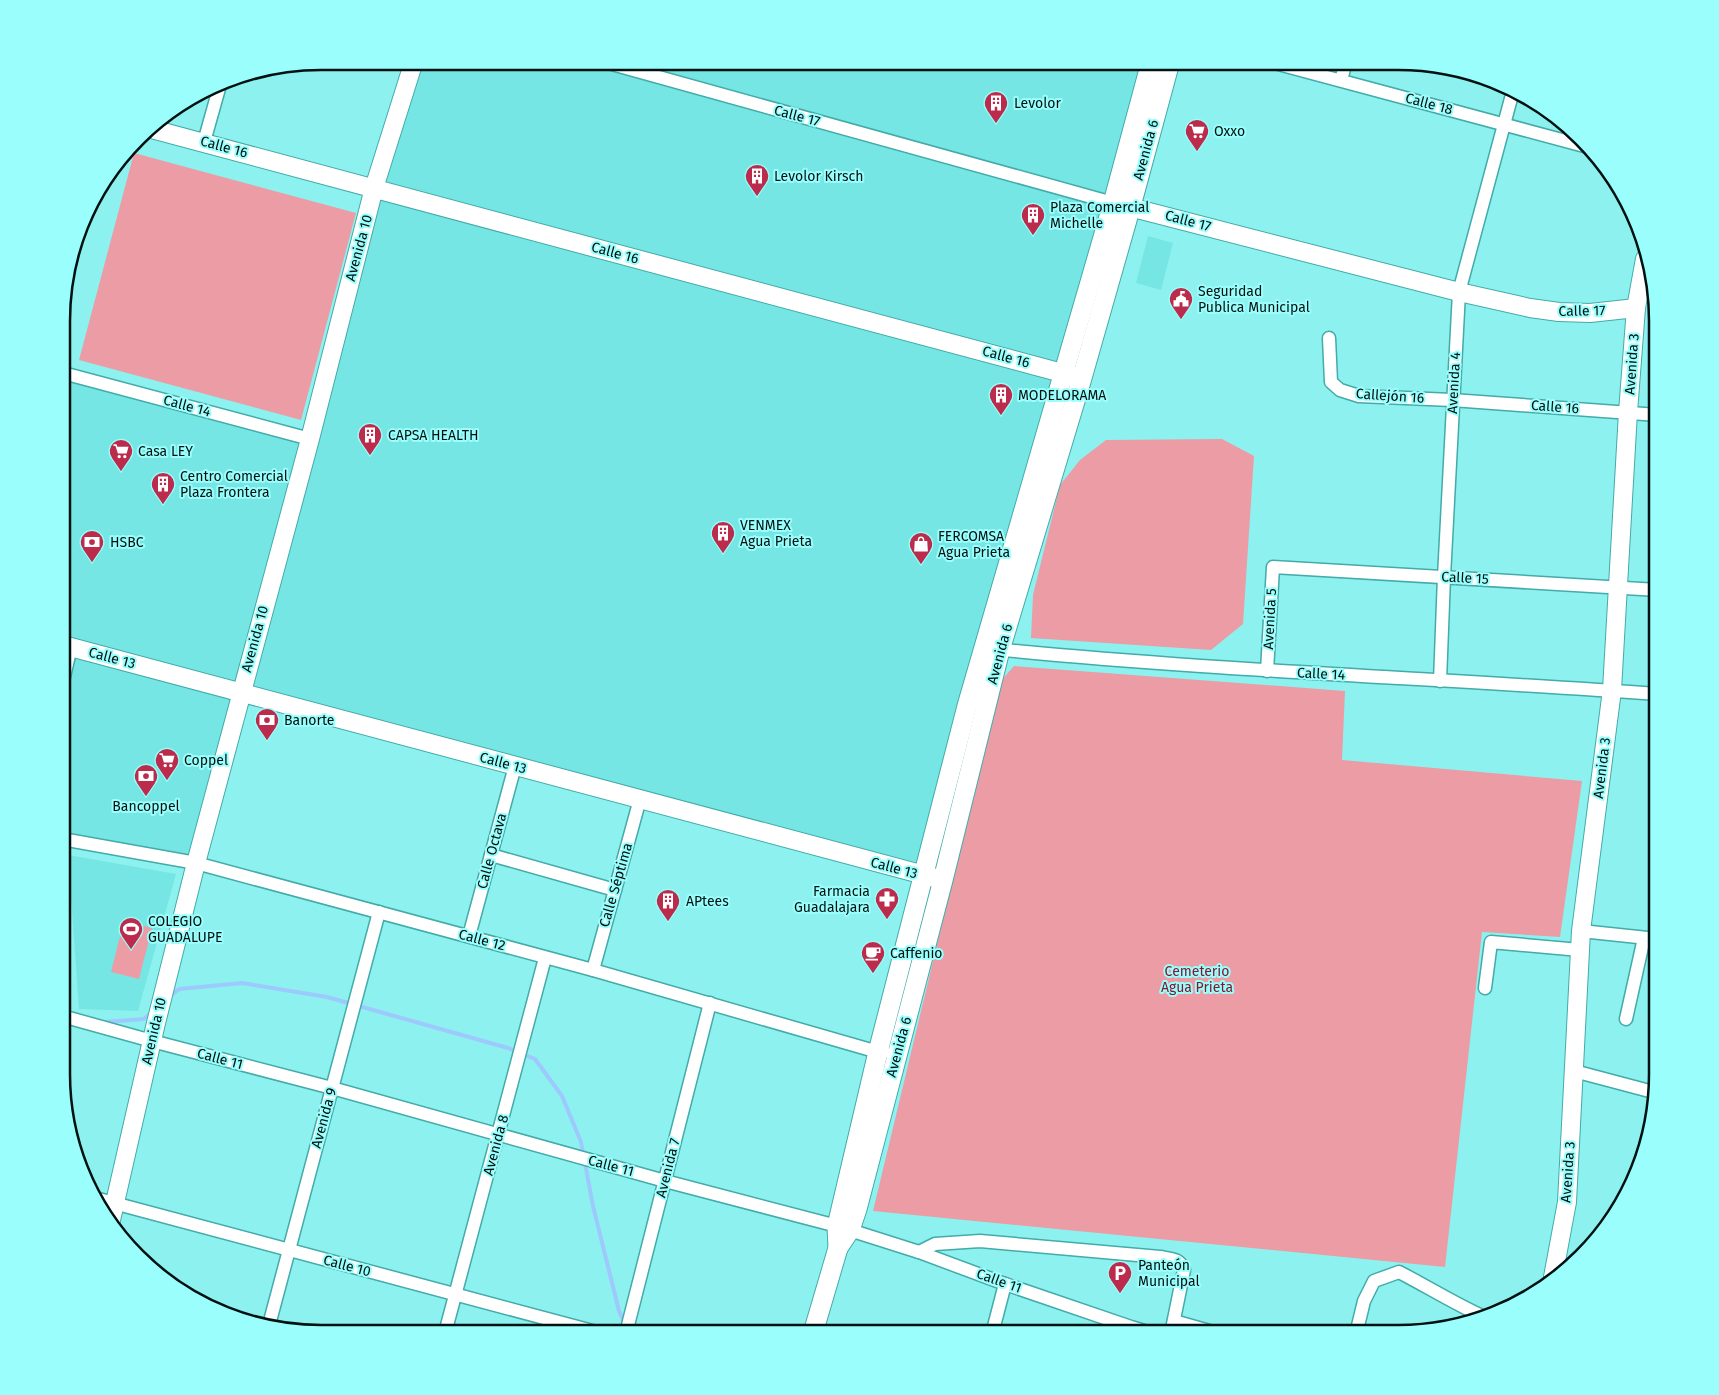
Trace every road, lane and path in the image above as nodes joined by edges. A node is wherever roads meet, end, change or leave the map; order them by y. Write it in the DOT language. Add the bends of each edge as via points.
graph roads {
  1 [pos="411,70"];
  2 [pos="633,70"];
  3 [pos="1149,70"];
  4 [pos="1168,70"];
  5 [pos="1302,70"];
  6 [pos="1344,70"];
  7 [pos="1341,80"];
  8 [pos="218,92"];
  9 [pos="1511,97"];
  10 [pos="1504,125"];
  11 [pos="158,130"];
  12 [pos="204,142"];
  13 [pos="1574,143"];
  14 [pos="374,188"];
  15 [pos="1113,203"];
  16 [pos="1131,206"];
  17 [pos="1643,269"];
  18 [pos="1459,292"];
  19 [pos="1636,308"];
  20 [pos="1329,338"];
  21 [pos="1063,373"];
  22 [pos="70,375"];
  23 [pos="1082,378"];
  24 [pos="1452,400"];
  25 [pos="1628,412"];
  26 [pos="1649,414"];
  27 [pos="310,439"];
  28 [pos="1273,567"];
  29 [pos="1444,577"];
  30 [pos="1618,586"];
  31 [pos="1649,589"];
  32 [pos="70,647"];
  33 [pos="992,649"];
  34 [pos="1267,671"];
  35 [pos="1440,681"];
  36 [pos="1612,690"];
  37 [pos="241,693"];
  38 [pos="1649,693"];
  39 [pos="515,766"];
  40 [pos="640,799"];
  41 [pos="70,840"];
  42 [pos="491,855"];
  43 [pos="196,863"];
  44 [pos="924,876"];
  45 [pos="943,880"];
  46 [pos="615,890"];
  47 [pos="379,912"];
  48 [pos="1581,931"];
  49 [pos="469,936"];
  50 [pos="1649,938"];
  51 [pos="1649,944"];
  52 [pos="1580,950"];
  53 [pos="545,958"];
  54 [pos="592,970"];
  55 [pos="1485,988"];
  56 [pos="710,1003"];
  57 [pos="70,1018"];
  58 [pos="1626,1019"];
  59 [pos="152,1041"];
  60 [pos="878,1052"];
  61 [pos="898,1053"];
  62 [pos="1574,1071"];
  63 [pos="332,1088"];
  64 [pos="1648,1091"];
  65 [pos="498,1136"];
  66 [pos="665,1181"];
  67 [pos="113,1212"];
  68 [pos="844,1228"];
  69 [pos="289,1250"];
  70 [pos="919,1252"];
  71 [pos="1554,1270"];
  72 [pos="1005,1284"];
  73 [pos="456,1295"];
  74 [pos="1475,1313"];
  75 [pos="270,1320"];
  76 [pos="1174,1321"];
  77 [pos="447,1325"];
  78 [pos="570,1325"];
  79 [pos="628,1325"];
  80 [pos="816,1325"];
  81 [pos="994,1325"];
  82 [pos="1125,1325"];
  83 [pos="1173,1325"];
  84 [pos="1188,1325"];
  85 [pos="1358,1325"];
  1 -- 14 [label="street, Avenida 10"];
  2 -- 15 [label="street, Calle 17"];
  3 -- 15 [label="main road, Avenida 6"];
  4 -- 16 [label="main road, Avenida 6"];
  5 -- 7 [label="street, Calle 18"];
  6 -- 7 [label="street"];
  7 -- 10 [label="street, Calle 18"];
  8 -- 12 [label="street"];
  9 -- 10 [label="street, Avenida 4"];
  10 -- 13 [label="street, Calle 18"];
  10 -- 18 [label="street, Avenida 4"];
  11 -- 12 [label="street, Calle 16"];
  12 -- 14 [label="street, Calle 16"];
  14 -- 21 [label="street, Calle 16"];
  14 -- 27 [label="street, Avenida 10"];
  15 -- 16 [label="street, Calle 17"];
  15 -- 21 [label="main road, Avenida 6"];
  16 -- 18 [label="street, Calle 17"];
  16 -- 23 [label="main road, Avenida 6"];
  17 -- 19 [label="street, Avenida 3"];
  18 -- 19 [label="street, Calle 17" via="1559,312 1590,313"];
  18 -- 24 [label="street, Avenida 4"];
  19 -- 25 [label="street, Avenida 3"];
  20 -- 24 [label="street, Callejón 16" via="1331,382 1340,390 1359,396"];
  21 -- 23 [label="street, Calle 16"];
  21 -- 33 [label="main road, Avenida 6"];
  22 -- 27 [label="street, Calle 14"];
  23 -- 33 [label="main road, Avenida 6"];
  24 -- 25 [label="street, Calle 16"];
  24 -- 29 [label="street, Avenida 4"];
  25 -- 26 [label="street, Calle 16"];
  25 -- 30 [label="street, Avenida 3"];
  27 -- 37 [label="street, Avenida 10"];
  28 -- 29 [label="street, Calle 15"];
  28 -- 34 [label="street, Avenida 5"];
  29 -- 30 [label="street, Calle 15"];
  29 -- 35 [label="street, Avenida 4"];
  30 -- 31 [label="street, Calle 15"];
  30 -- 36 [label="street, Avenida 3"];
  32 -- 37 [label="street, Calle 13"];
  33 -- 34 [label="street, Calle 14"];
  33 -- 44 [label="main road, Avenida 6" via="967,706"];
  33 -- 45 [label="main road, Avenida 6"];
  34 -- 35 [label="street, Calle 14"];
  35 -- 36 [label="street, Calle 14"];
  36 -- 38 [label="street, Calle 14"];
  36 -- 48 [label="street, Avenida 3"];
  37 -- 39 [label="street, Calle 13"];
  37 -- 43 [label="street, Avenida 10"];
  39 -- 40 [label="street, Calle 13"];
  39 -- 42 [label="street, Calle Octava"];
  40 -- 44 [label="street, Calle 13"];
  40 -- 46 [label="street, Calle Séptima"];
  41 -- 43 [label="street, Calle 12"];
  42 -- 46 [label="street"];
  42 -- 49 [label="street, Calle Octava"];
  43 -- 47 [label="street, Calle 12"];
  43 -- 59 [label="street, Avenida 10"];
  44 -- 45 [label="street, Calle 13"];
  44 -- 60 [label="main road, Avenida 6"];
  45 -- 61 [label="main road, Avenida 6"];
  46 -- 54 [label="street, Calle Séptima"];
  47 -- 49 [label="street, Calle 12"];
  47 -- 63 [label="street, Avenida 9"];
  48 -- 50 [label="street"];
  48 -- 52 [label="street, Avenida 3"];
  49 -- 53 [label="street, Calle 12"];
  51 -- 58 [label="street"];
  52 -- 55 [label="street" via="1491,942"];
  52 -- 62 [label="street, Avenida 3"];
  53 -- 54 [label="street, Calle 12"];
  53 -- 65 [label="street, Avenida 8"];
  54 -- 56 [label="street, Calle 12"];
  56 -- 60 [label="street, Calle 12"];
  56 -- 66 [label="street, Avenida 7"];
  57 -- 59 [label="street, Calle 11"];
  59 -- 63 [label="street, Calle 11"];
  59 -- 67 [label="street, Avenida 10"];
  60 -- 61 [label="street, Calle 12"];
  60 -- 68 [label="main road, Avenida 6"];
  61 -- 68 [label="main road, Avenida 6"];
  62 -- 64 [label="street"];
  62 -- 71 [label="street, Avenida 3" via="1567,1202"];
  63 -- 65 [label="street, Calle 11"];
  63 -- 69 [label="street, Avenida 9"];
  65 -- 66 [label="street, Calle 11"];
  65 -- 73 [label="street, Avenida 8"];
  66 -- 68 [label="street, Calle 11"];
  66 -- 79 [label="street, Avenida 7"];
  67 -- 69 [label="street, Calle 10"];
  68 -- 70 [label="street, Calle 11"];
  68 -- 80 [label="main road, Avenida 6"];
  69 -- 73 [label="street, Calle 10"];
  69 -- 75 [label="street, Avenida 9"];
  70 -- 72 [label="street, Calle 11"];
  70 -- 76 [label="street" via="935,1244 980,1242 1172,1259 1179,1261 1184,1270"];
  72 -- 81 [label="street"];
  72 -- 82 [label="street, Calle 11"];
  73 -- 77 [label="street, Avenida 8"];
  73 -- 78 [label="street, Calle 10"];
  74 -- 85 [label="street" via="1399,1272 1374,1281 1364,1301"];
  76 -- 83 [label="street"];
  76 -- 84 [label="street"];
}
